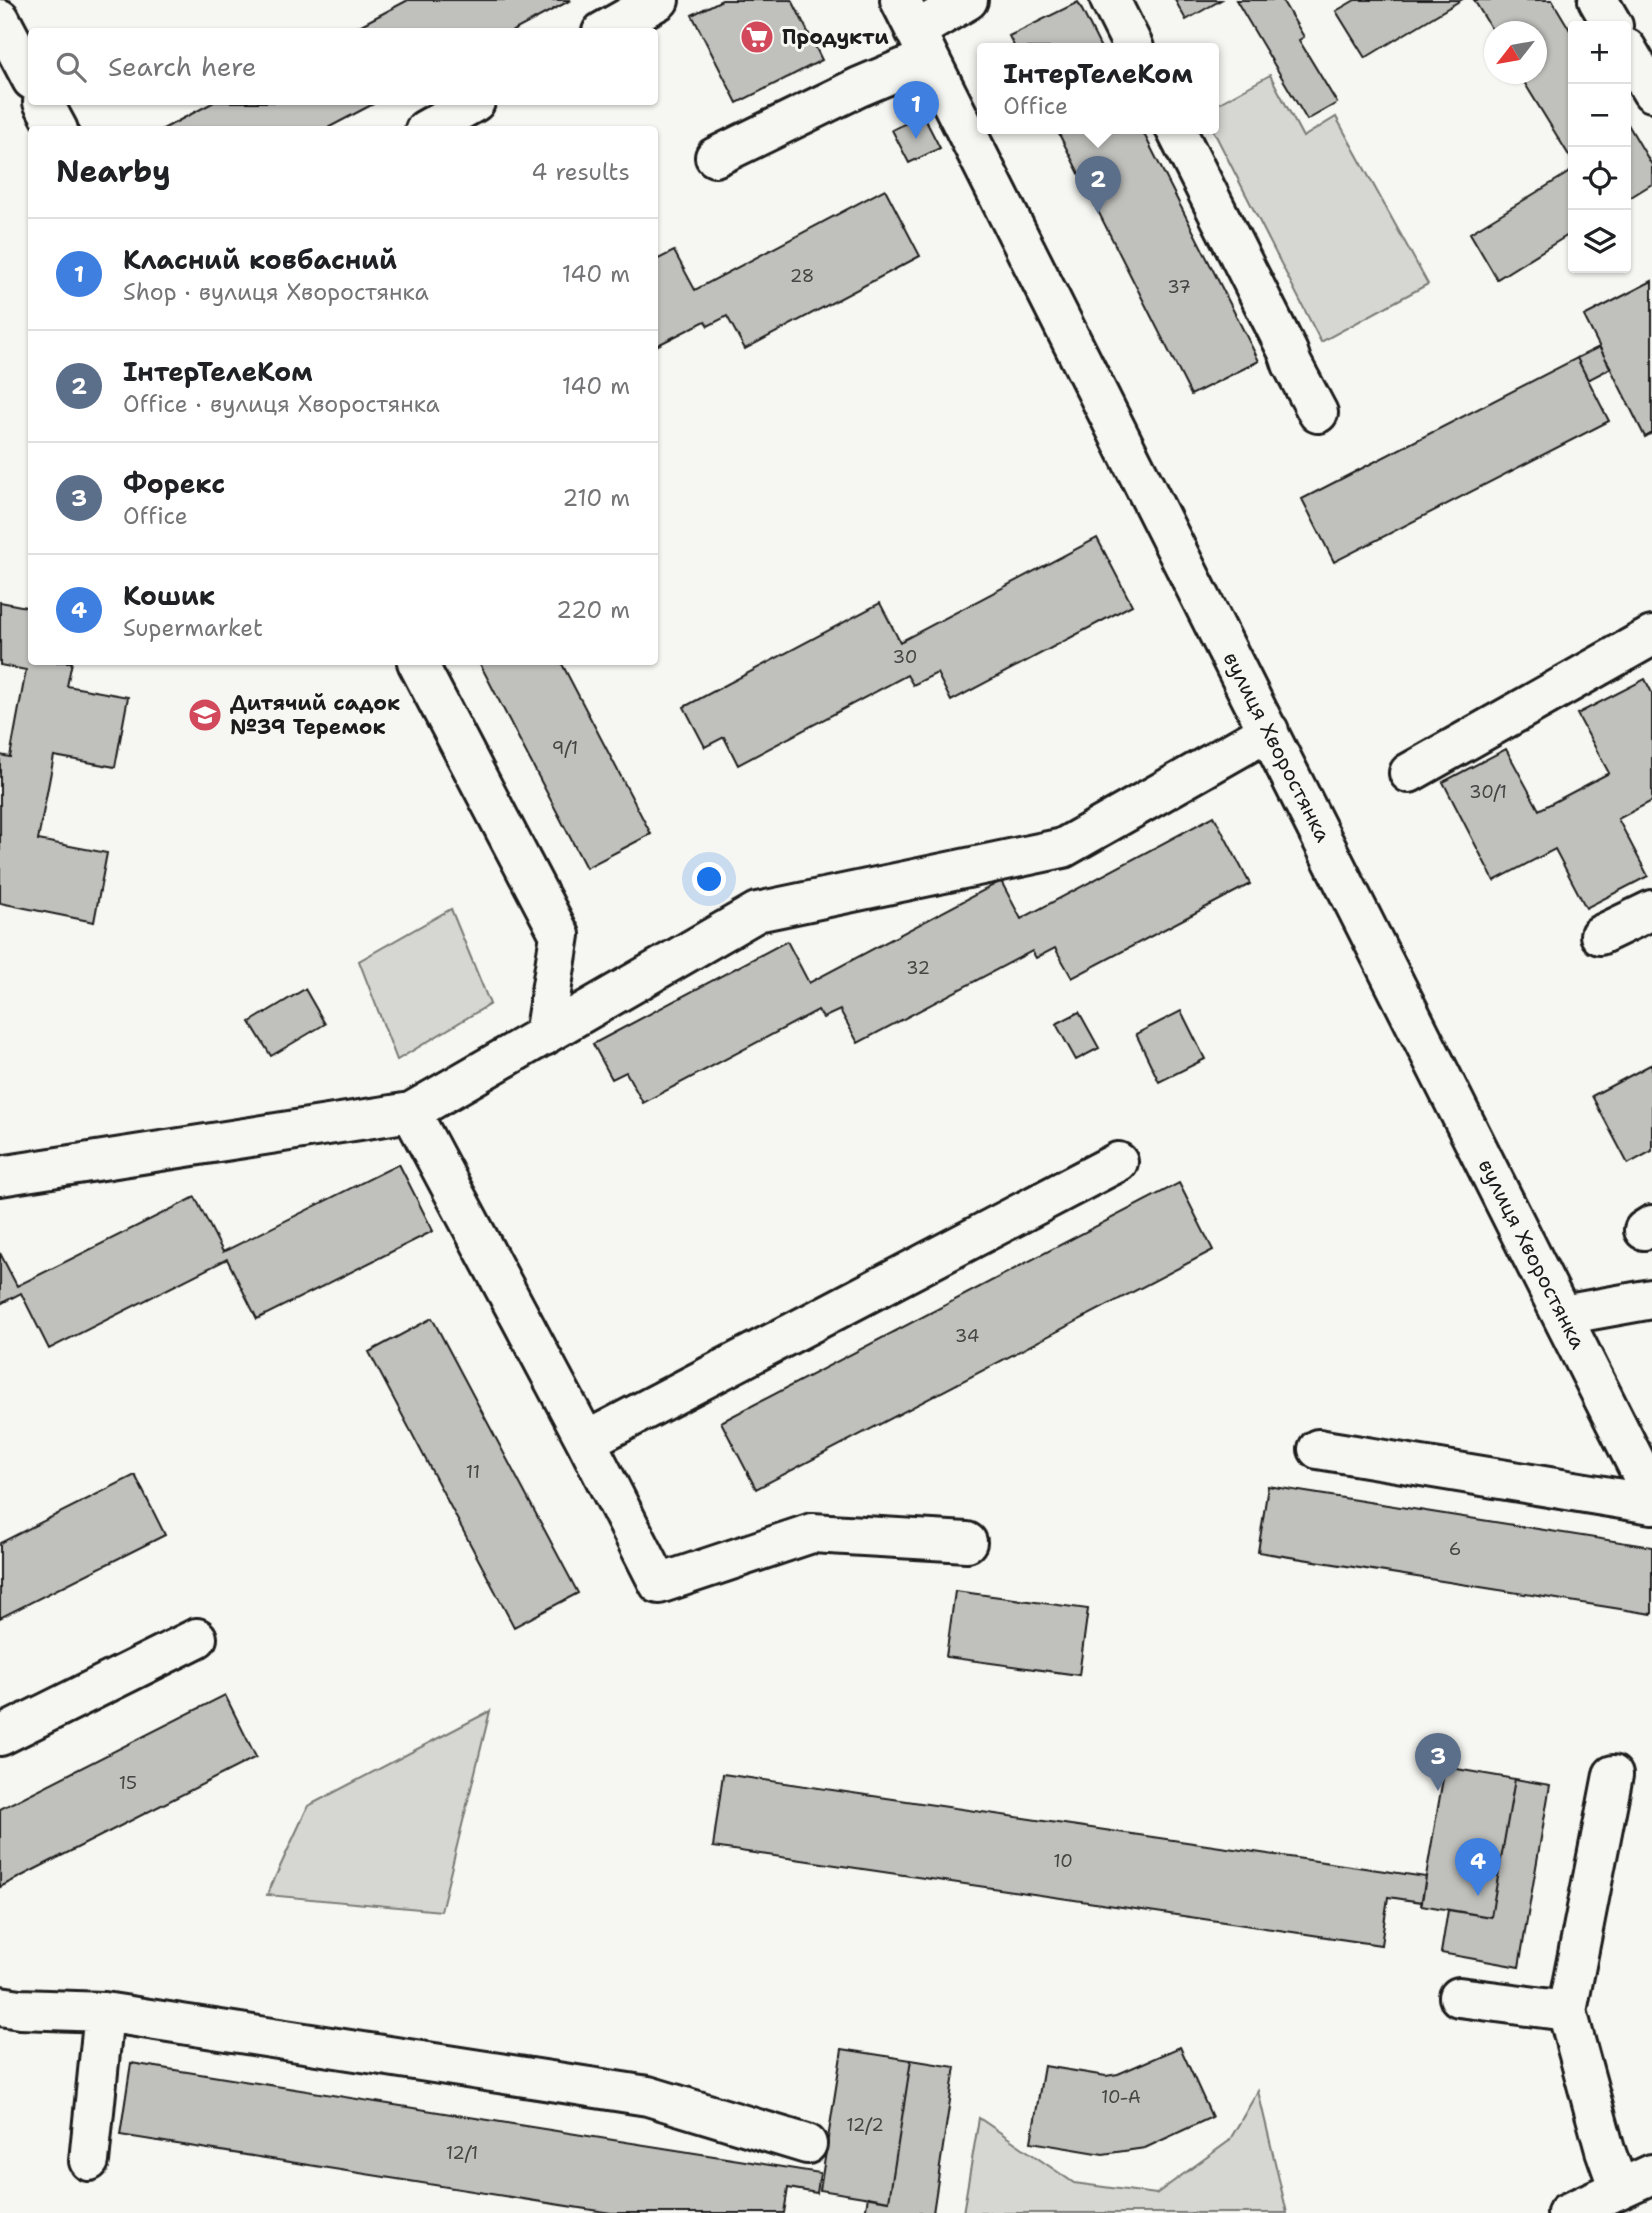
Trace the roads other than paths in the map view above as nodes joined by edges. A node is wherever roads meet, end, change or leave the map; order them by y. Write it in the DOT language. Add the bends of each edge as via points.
graph roads {
  1 [pos="659,0"];
  2 [pos="968,0"];
  3 [pos="1110,0"];
  4 [pos="1598,0"];
  5 [pos="0,19"];
  6 [pos="1610,21"];
  7 [pos="609,28"];
  8 [pos="914,30"];
  9 [pos="1132,43"];
  10 [pos="1631,56"];
  11 [pos="28,72"];
  12 [pos="1652,92"];
  13 [pos="45,105"];
  14 [pos="470,105"];
  15 [pos="56,126"];
  16 [pos="432,126"];
  17 [pos="1178,134"];
  18 [pos="715,157"];
  19 [pos="1318,413"];
  20 [pos="1652,636"];
  21 [pos="419,665"];
  22 [pos="1269,731"];
  23 [pos="1409,773"];
  24 [pos="1652,910"];
  25 [pos="1600,935"];
  26 [pos="544,1036"];
  27 [pos="411,1112"];
  28 [pos="1118,1162"];
  29 [pos="0,1176"];
  30 [pos="1652,1299"];
  31 [pos="1563,1315"];
  32 [pos="586,1441"];
  33 [pos="1318,1449"];
  34 [pos="1652,1495"];
  35 [pos="1652,1504"];
  36 [pos="967,1542"];
  37 [pos="197,1638"];
  38 [pos="0,1736"];
  39 [pos="1613,1775"];
  40 [pos="1459,1997"];
  41 [pos="0,2006"];
  42 [pos="1567,2011"];
  43 [pos="104,2012"];
  44 [pos="807,2144"];
  45 [pos="89,2161"];
  46 [pos="1636,2181"];
  47 [pos="1567,2213"];
  1 -- 7 [label="street"];
  2 -- 8 [label="street"];
  3 -- 9 [label="street"];
  4 -- 6 [label="street"];
  5 -- 11 [label="street"];
  8 -- 18 [label="street" via="859,87"];
  8 -- 22 [label="street, вулиця Хворостянка"];
  10 -- 12 [label="street"];
  13 -- 15 [label="street"];
  14 -- 16 [label="street"];
  17 -- 19 [label="street"];
  20 -- 23 [label="street"];
  21 -- 26 [label="street" via="560,935"];
  22 -- 26 [label="street" via="1063,848 757,912"];
  22 -- 31 [label="street, вулиця Хворостянка"];
  24 -- 25 [label="street"];
  26 -- 27 [label="street"];
  27 -- 29 [label="street"];
  27 -- 32 [label="street"];
  28 -- 32 [label="street"];
  30 -- 31 [label="street"];
  31 -- 34 [label="street, вулиця Хворостянка"];
  32 -- 36 [label="street" via="659,1584 812,1533"];
  33 -- 35 [label="street"];
  37 -- 38 [label="street"];
  39 -- 42 [label="street"];
  40 -- 42 [label="street"];
  41 -- 43 [label="street"];
  42 -- 46 [label="street" via="1605,2150"];
  43 -- 44 [label="street" via="649,2096"];
  43 -- 45 [label="street"];
  46 -- 47 [label="street"];
}
